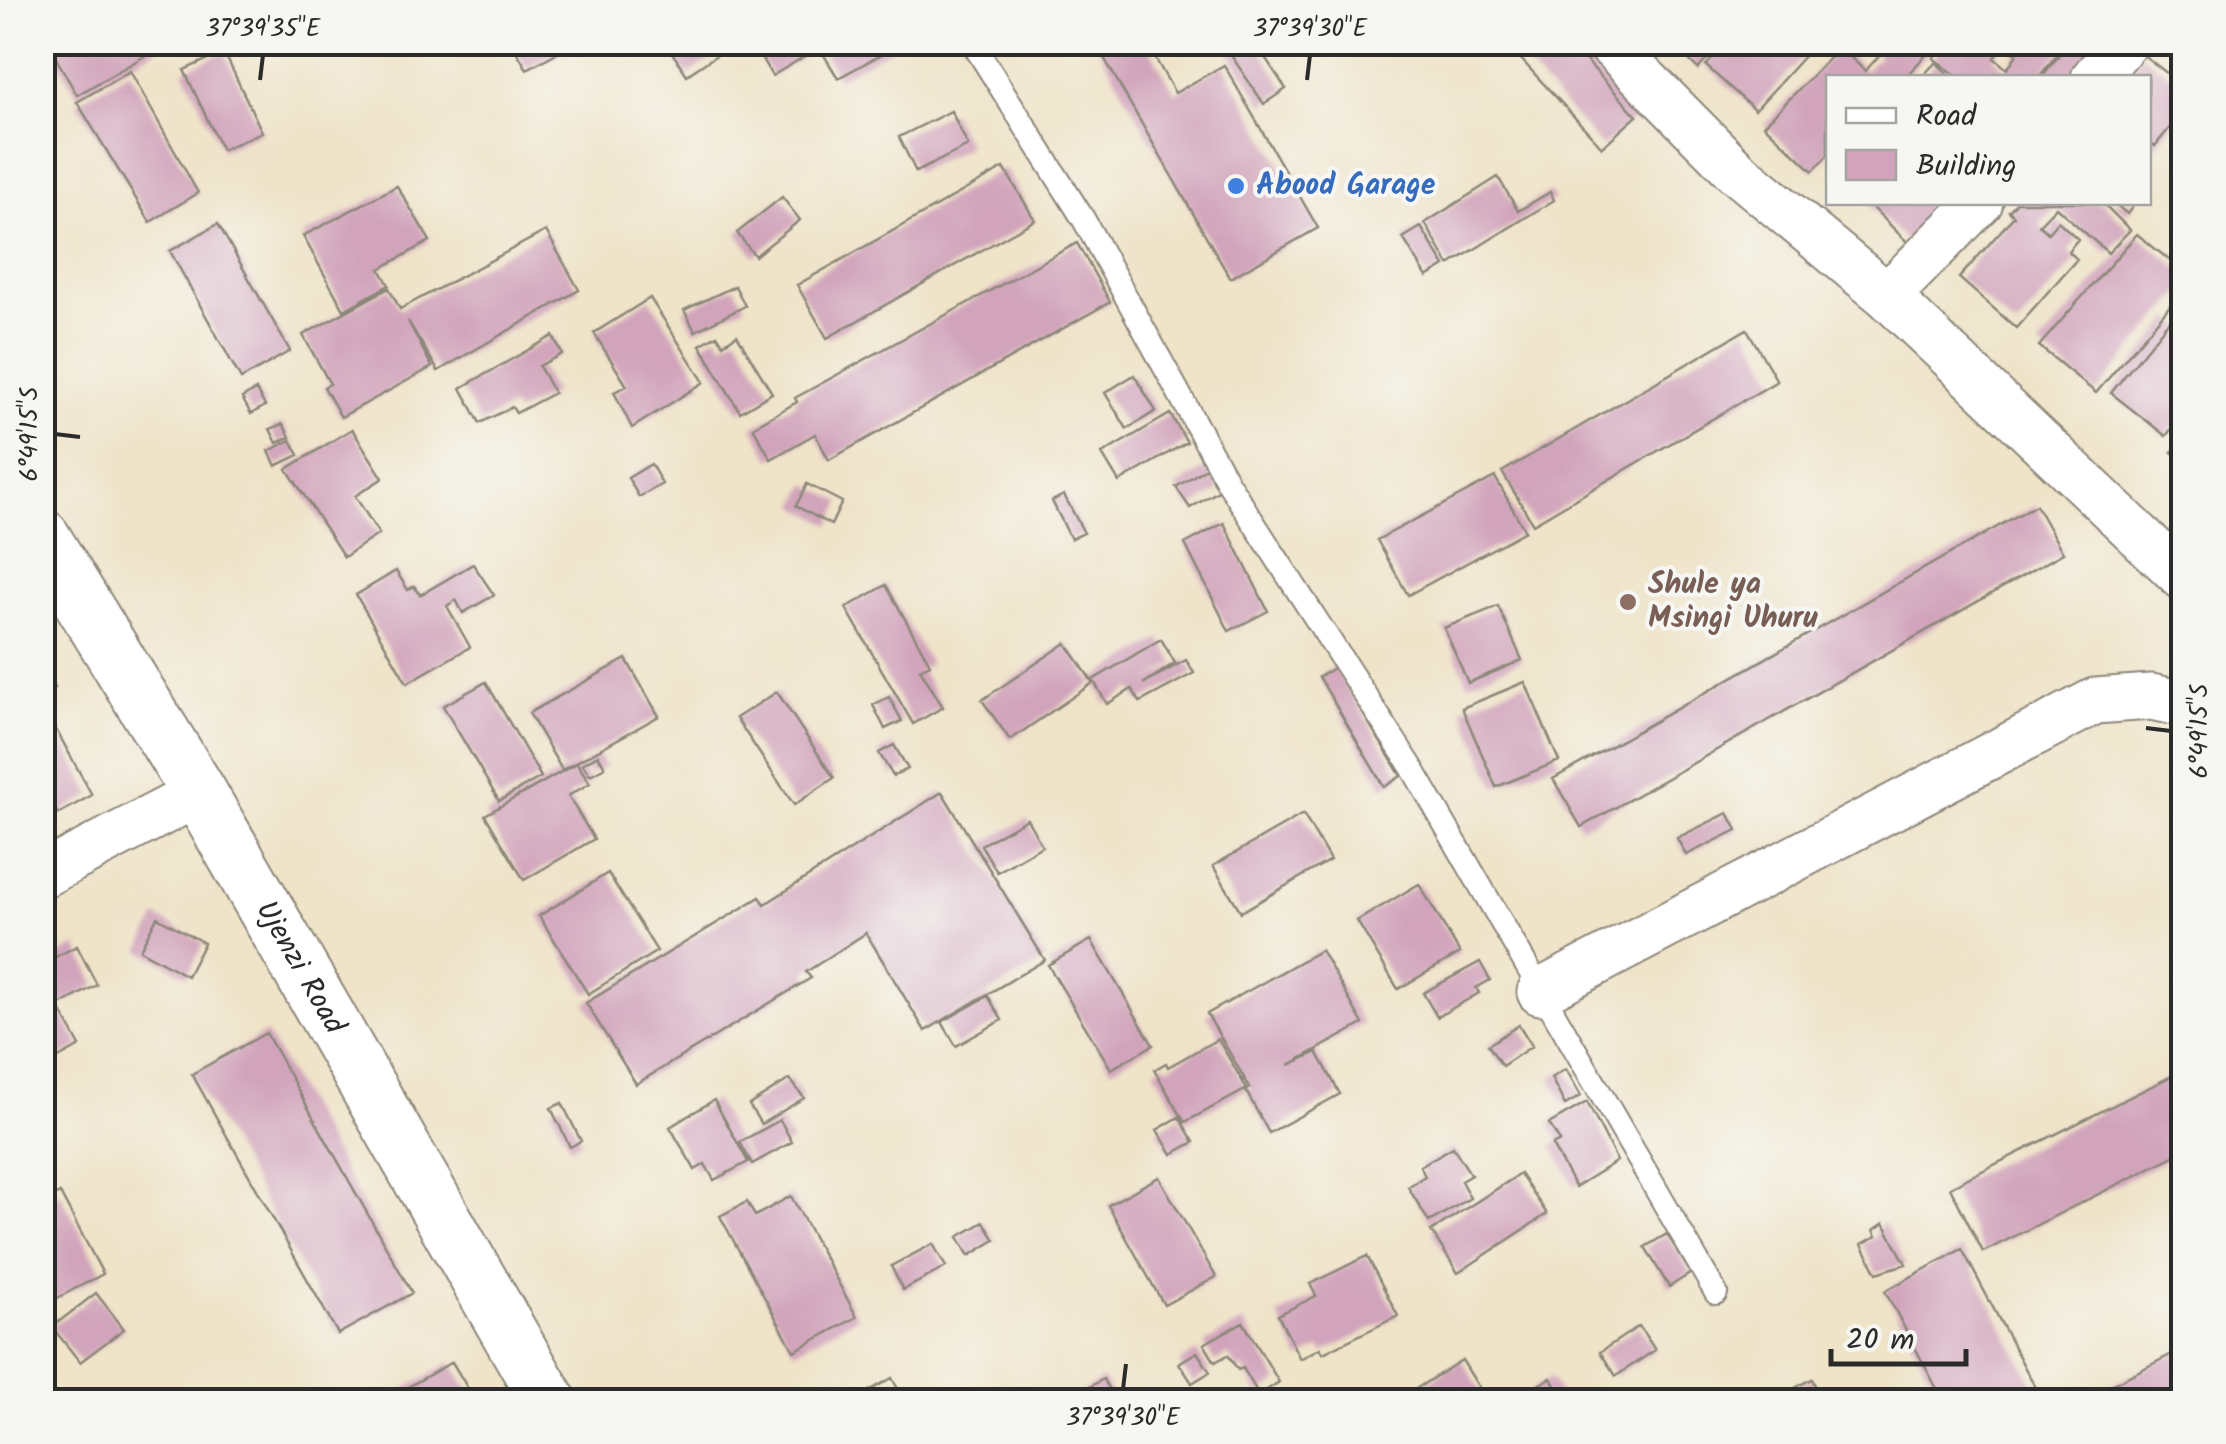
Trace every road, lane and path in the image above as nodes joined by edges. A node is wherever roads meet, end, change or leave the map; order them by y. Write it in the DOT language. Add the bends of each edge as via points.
graph roads {
  1 [pos="972,42"];
  2 [pos="1608,42"];
  3 [pos="2125,42"];
  4 [pos="2097,75"];
  5 [pos="1977,205"];
  6 [pos="1886,296"];
  7 [pos="42,538"];
  8 [pos="2180,566"];
  9 [pos="2184,704"];
  10 [pos="199,793"];
  11 [pos="42,875"];
  12 [pos="1540,992"];
  13 [pos="1716,1293"];
  14 [pos="549,1402"];
  1 -- 12 [label="lane" via="1084,220 1228,484 1411,766"];
  2 -- 6 [label="street" via="1736,171"];
  3 -- 4 [label="street"];
  5 -- 6 [label="street"];
  6 -- 8 [label="street"];
  7 -- 10 [label="street, Ujenzi Road"];
  9 -- 12 [label="street" via="2095,701"];
  10 -- 11 [label="street"];
  10 -- 14 [label="street, Ujenzi Road"];
  12 -- 13 [label="lane"];
}
